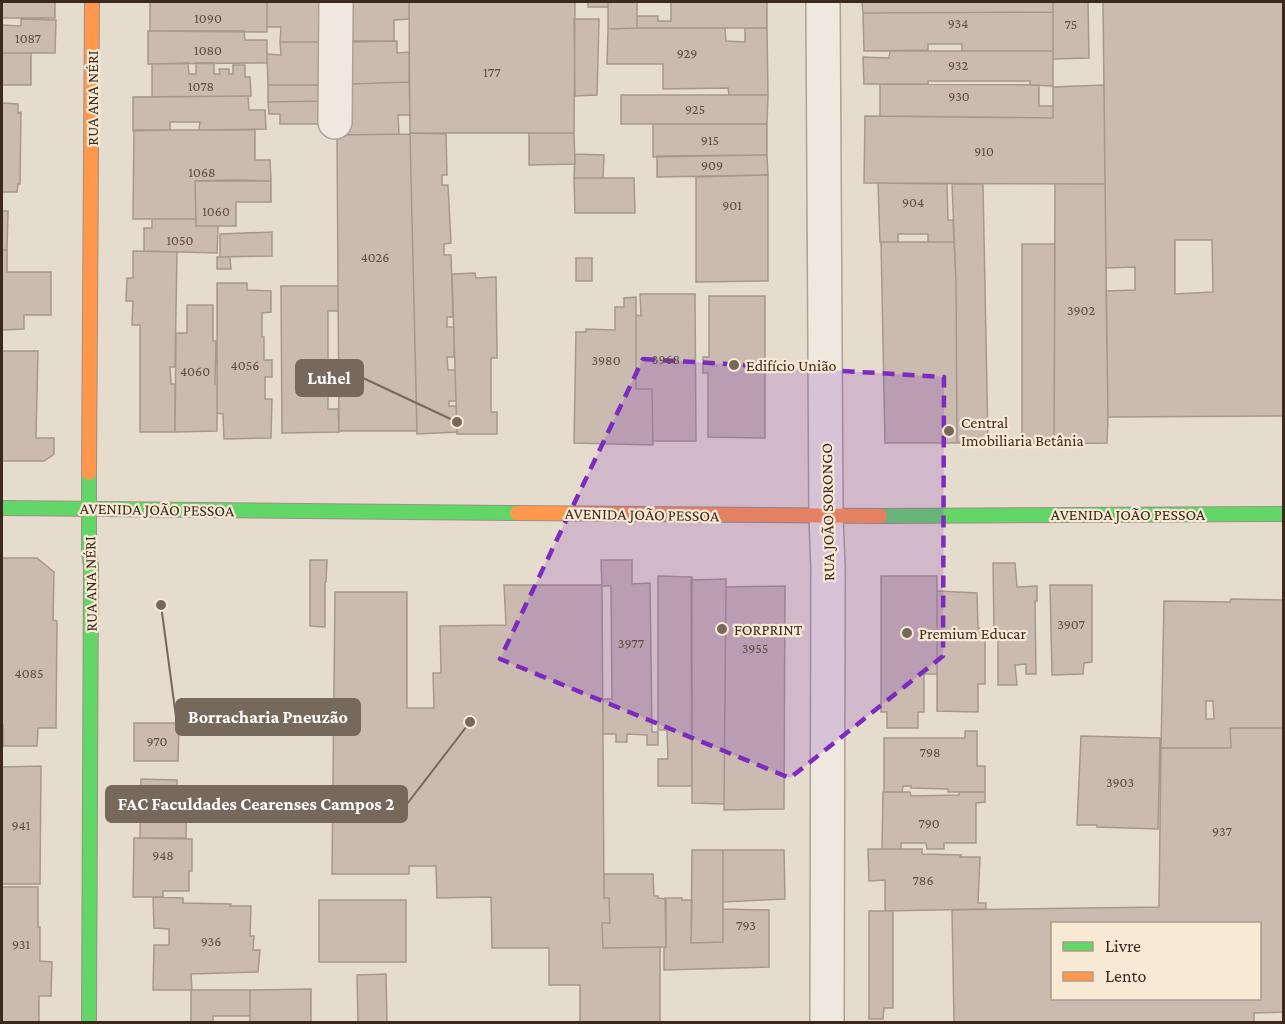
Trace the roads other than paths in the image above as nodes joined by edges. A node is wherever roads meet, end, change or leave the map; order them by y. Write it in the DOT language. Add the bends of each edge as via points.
graph roads {
  1 [pos="92,2"];
  2 [pos="336,2"];
  3 [pos="823,2"];
  4 [pos="335,122"];
  5 [pos="2,508"];
  6 [pos="90,508"];
  7 [pos="1284,513"];
  8 [pos="826,516"];
  9 [pos="89,1023"];
  10 [pos="827,1023"];
  1 -- 6 [label="main road, RUA ANA NÉRI"];
  2 -- 4 [label="street"];
  3 -- 8 [label="street, RUA JOÃO SORONGO"];
  5 -- 6 [label="main road, AVENIDA JOÃO PESSOA"];
  6 -- 8 [label="main road, AVENIDA JOÃO PESSOA"];
  6 -- 9 [label="main road, RUA ANA NÉRI"];
  7 -- 8 [label="main road, AVENIDA JOÃO PESSOA"];
  8 -- 10 [label="street, RUA JOÃO SORONGO"];
}
